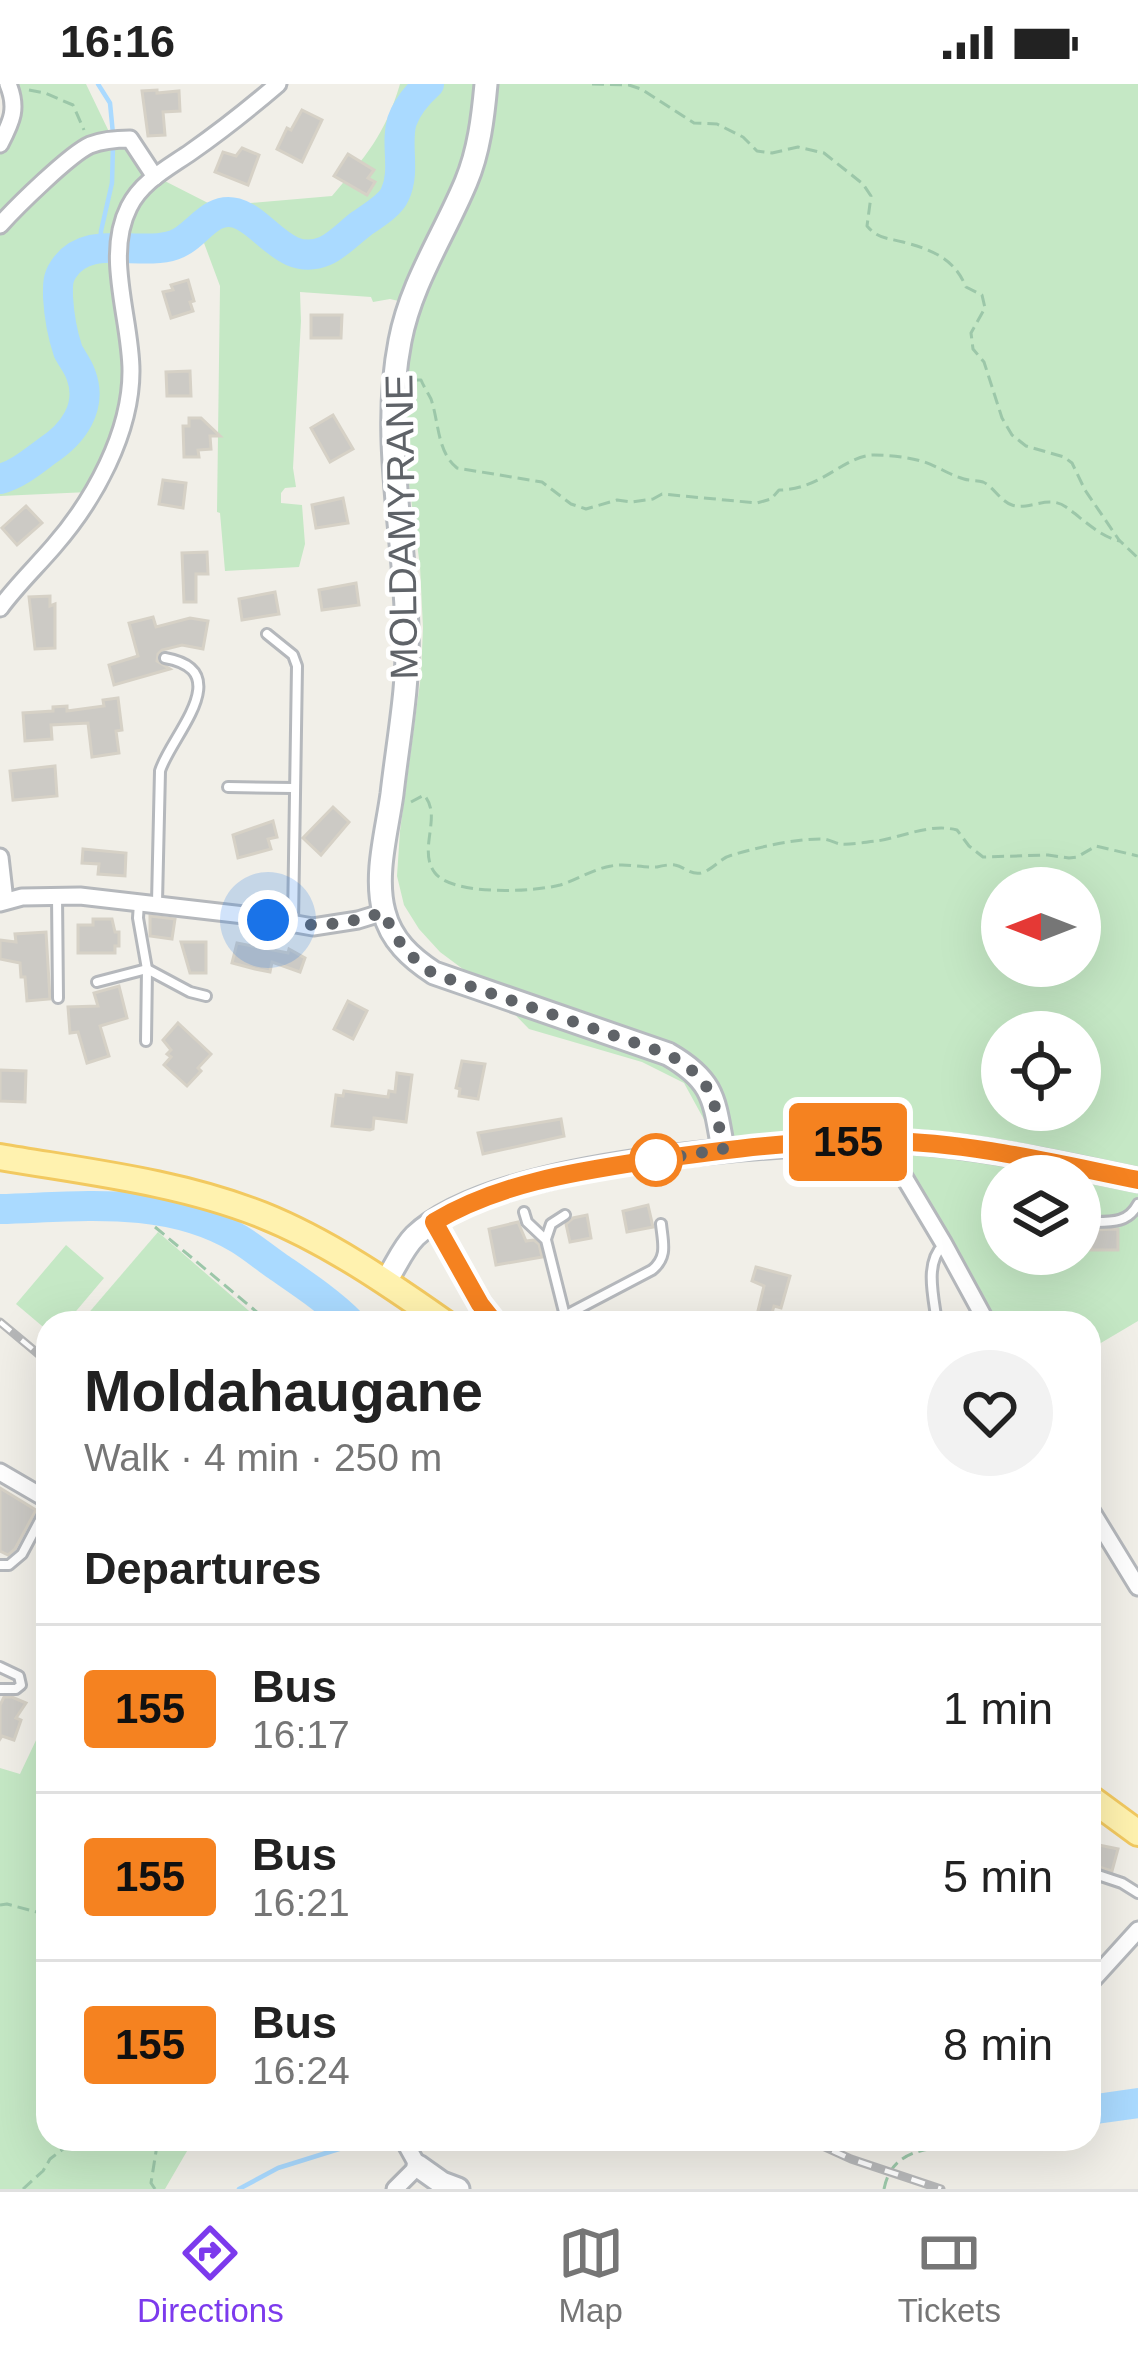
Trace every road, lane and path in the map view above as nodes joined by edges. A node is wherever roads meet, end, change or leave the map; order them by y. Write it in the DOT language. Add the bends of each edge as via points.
graph roads {
  1 [pos="278,84"];
  2 [pos="486,84"];
  3 [pos="592,84"];
  4 [pos="9,86"];
  5 [pos="108,141"];
  6 [pos="0,144"];
  7 [pos="154,177"];
  8 [pos="0,225"];
  9 [pos="395,377"];
  10 [pos="1120,541"];
  11 [pos="1138,558"];
  12 [pos="0,608"];
  13 [pos="267,634"];
  14 [pos="166,658"];
  15 [pos="228,787"];
  16 [pos="293,788"];
  17 [pos="391,802"];
  18 [pos="1138,856"];
  19 [pos="0,857"];
  20 [pos="57,895"];
  21 [pos="139,901"];
  22 [pos="2,902"];
  23 [pos="157,904"];
  24 [pos="384,912"];
  25 [pos="293,924"];
  26 [pos="146,969"];
  27 [pos="97,982"];
  28 [pos="206,997"];
  29 [pos="58,998"];
  30 [pos="146,1041"];
  31 [pos="882,1141"];
  32 [pos="723,1149"];
  33 [pos="0,1157"];
  34 [pos="1138,1180"];
  35 [pos="1138,1204"];
  36 [pos="524,1212"];
  37 [pos="565,1215"];
  38 [pos="1101,1221"];
  39 [pos="434,1222"];
  40 [pos="661,1224"];
  41 [pos="155,1227"];
  42 [pos="546,1240"];
  43 [pos="944,1244"];
  44 [pos="385,1282"];
  45 [pos="256,1311"];
  46 [pos="427,1311"];
  47 [pos="486,1311"];
  48 [pos="564,1311"];
  49 [pos="574,1311"];
  50 [pos="936,1311"];
  51 [pos="980,1311"];
  52 [pos="0,1472"];
  53 [pos="36,1495"];
  54 [pos="36,1527"];
  55 [pos="1101,1527"];
  56 [pos="0,1565"];
  57 [pos="1138,1587"];
  58 [pos="0,1667"];
  59 [pos="0,1689"];
  60 [pos="1101,1806"];
  61 [pos="1138,1833"];
  62 [pos="1101,1875"];
  63 [pos="1138,1893"];
  64 [pos="0,1904"];
  65 [pos="36,1912"];
  66 [pos="1138,1930"];
  67 [pos="1101,1971"];
  68 [pos="60,2151"];
  69 [pos="156,2151"];
  70 [pos="405,2151"];
  71 [pos="934,2151"];
  72 [pos="407,2181"];
  73 [pos="23,2189"];
  74 [pos="155,2189"];
  75 [pos="458,2189"];
  76 [pos="884,2189"];
  1 -- 7 [label="street"];
  2 -- 9 [label="street, MOLDAMYRANE" via="466,182 416,286"];
  3 -- 10 [label="path" via="640,89 757,151 824,153 871,196 867,218 875,236 950,260 982,295 973,349 1012,435 1072,464"];
  4 -- 5 [label="path" via="73,105 83,129"];
  4 -- 6 [label="street" via="14,114"];
  5 -- 7 [label="street" via="130,139"];
  5 -- 8 [label="street" via="76,154"];
  7 -- 12 [label="street" via="131,202 121,235 131,371 110,457 57,542"];
  9 -- 10 [label="path" via="421,380 457,468 542,482 586,508 666,494 757,503 876,454 979,481 1018,507 1064,505"];
  9 -- 17 [label="street, MOLDAMYRANE" via="407,647"];
  10 -- 11 [label="path"];
  13 -- 16 [label="lane" via="297,666"];
  14 -- 23 [label="lane" via="192,668 198,695 160,772"];
  15 -- 16 [label="lane"];
  16 -- 25 [label="lane"];
  17 -- 18 [label="path" via="427,796 432,869 483,890 560,885 611,866 674,864 698,874 727,856 777,844 873,842 951,827 983,857 1069,858 1096,846"];
  17 -- 24 [label="street, MOLDAMYRANE"];
  19 -- 22 [label="street"];
  20 -- 21 [label="street"];
  20 -- 22 [label="street"];
  20 -- 29 [label="lane"];
  21 -- 23 [label="street"];
  21 -- 26 [label="lane"];
  23 -- 25 [label="street"];
  24 -- 25 [label="street" via="332,925"];
  24 -- 32 [label="street" via="401,946 434,974 682,1063 712,1096"];
  26 -- 27 [label="lane"];
  26 -- 28 [label="lane"];
  26 -- 30 [label="lane"];
  31 -- 32 [label="street"];
  31 -- 34 [label="street"];
  31 -- 43 [label="street"];
  32 -- 39 [label="street" via="533,1183"];
  33 -- 44 [label="main road" via="232,1204"];
  35 -- 38 [label="lane" via="1122,1220"];
  36 -- 42 [label="lane"];
  37 -- 42 [label="lane"];
  39 -- 44 [label="street" via="414,1237"];
  39 -- 47 [label="street"];
  40 -- 49 [label="lane" via="661,1263"];
  41 -- 45 [label="path"];
  42 -- 48 [label="lane"];
  43 -- 50 [label="lane" via="932,1263"];
  43 -- 51 [label="street"];
  44 -- 46 [label="main road"];
  52 -- 53 [label="street"];
  54 -- 56 [label="lane" via="22,1554"];
  55 -- 57 [label="street"];
  58 -- 59 [label="lane" via="21,1685"];
  60 -- 61 [label="main road"];
  62 -- 63 [label="lane"];
  64 -- 65 [label="path"];
  66 -- 67 [label="street"];
  68 -- 73 [label="path"];
  69 -- 74 [label="path"];
  70 -- 72 [label="street"];
  71 -- 76 [label="path" via="902,2158"];
  72 -- 75 [label="street"];
}
